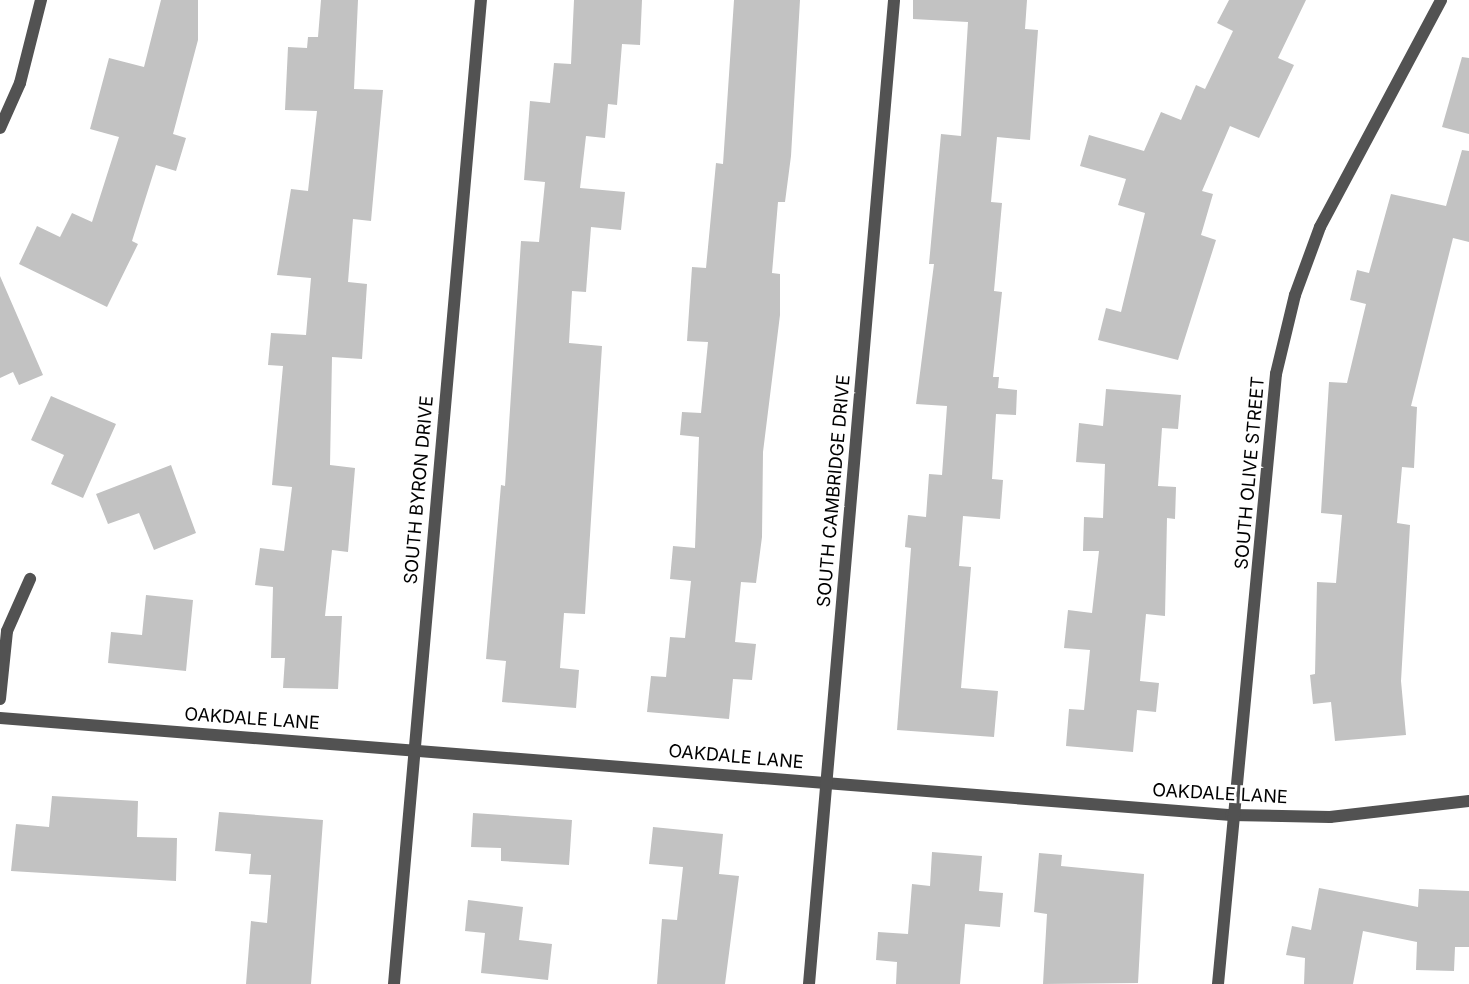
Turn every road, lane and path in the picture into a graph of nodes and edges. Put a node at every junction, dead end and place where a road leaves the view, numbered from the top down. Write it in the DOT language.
graph roads {
  1 [pos="41,0"];
  2 [pos="481,0"];
  3 [pos="894,0"];
  4 [pos="1441,0"];
  5 [pos="0,128"];
  6 [pos="30,579"];
  7 [pos="0,699"];
  8 [pos="0,718"];
  9 [pos="413,750"];
  10 [pos="828,783"];
  11 [pos="1469,801"];
  12 [pos="1231,815"];
  13 [pos="394,984"];
  14 [pos="810,984"];
  15 [pos="1218,984"];
  1 -- 5 [label="street"];
  2 -- 9 [label="street, SOUTH BYRON DRIVE"];
  3 -- 10 [label="street, SOUTH CAMBRIDGE DRIVE"];
  4 -- 12 [label="street, SOUTH OLIVE STREET"];
  6 -- 7 [label="street"];
  8 -- 9 [label="street, OAKDALE LANE"];
  9 -- 10 [label="street, OAKDALE LANE"];
  9 -- 13 [label="street, SOUTH BYRON DRIVE"];
  10 -- 12 [label="street, OAKDALE LANE"];
  10 -- 14 [label="street, SOUTH CAMBRIDGE DRIVE"];
  11 -- 12 [label="street, OAKDALE LANE"];
  12 -- 15 [label="street, SOUTH OLIVE STREET"];
}
